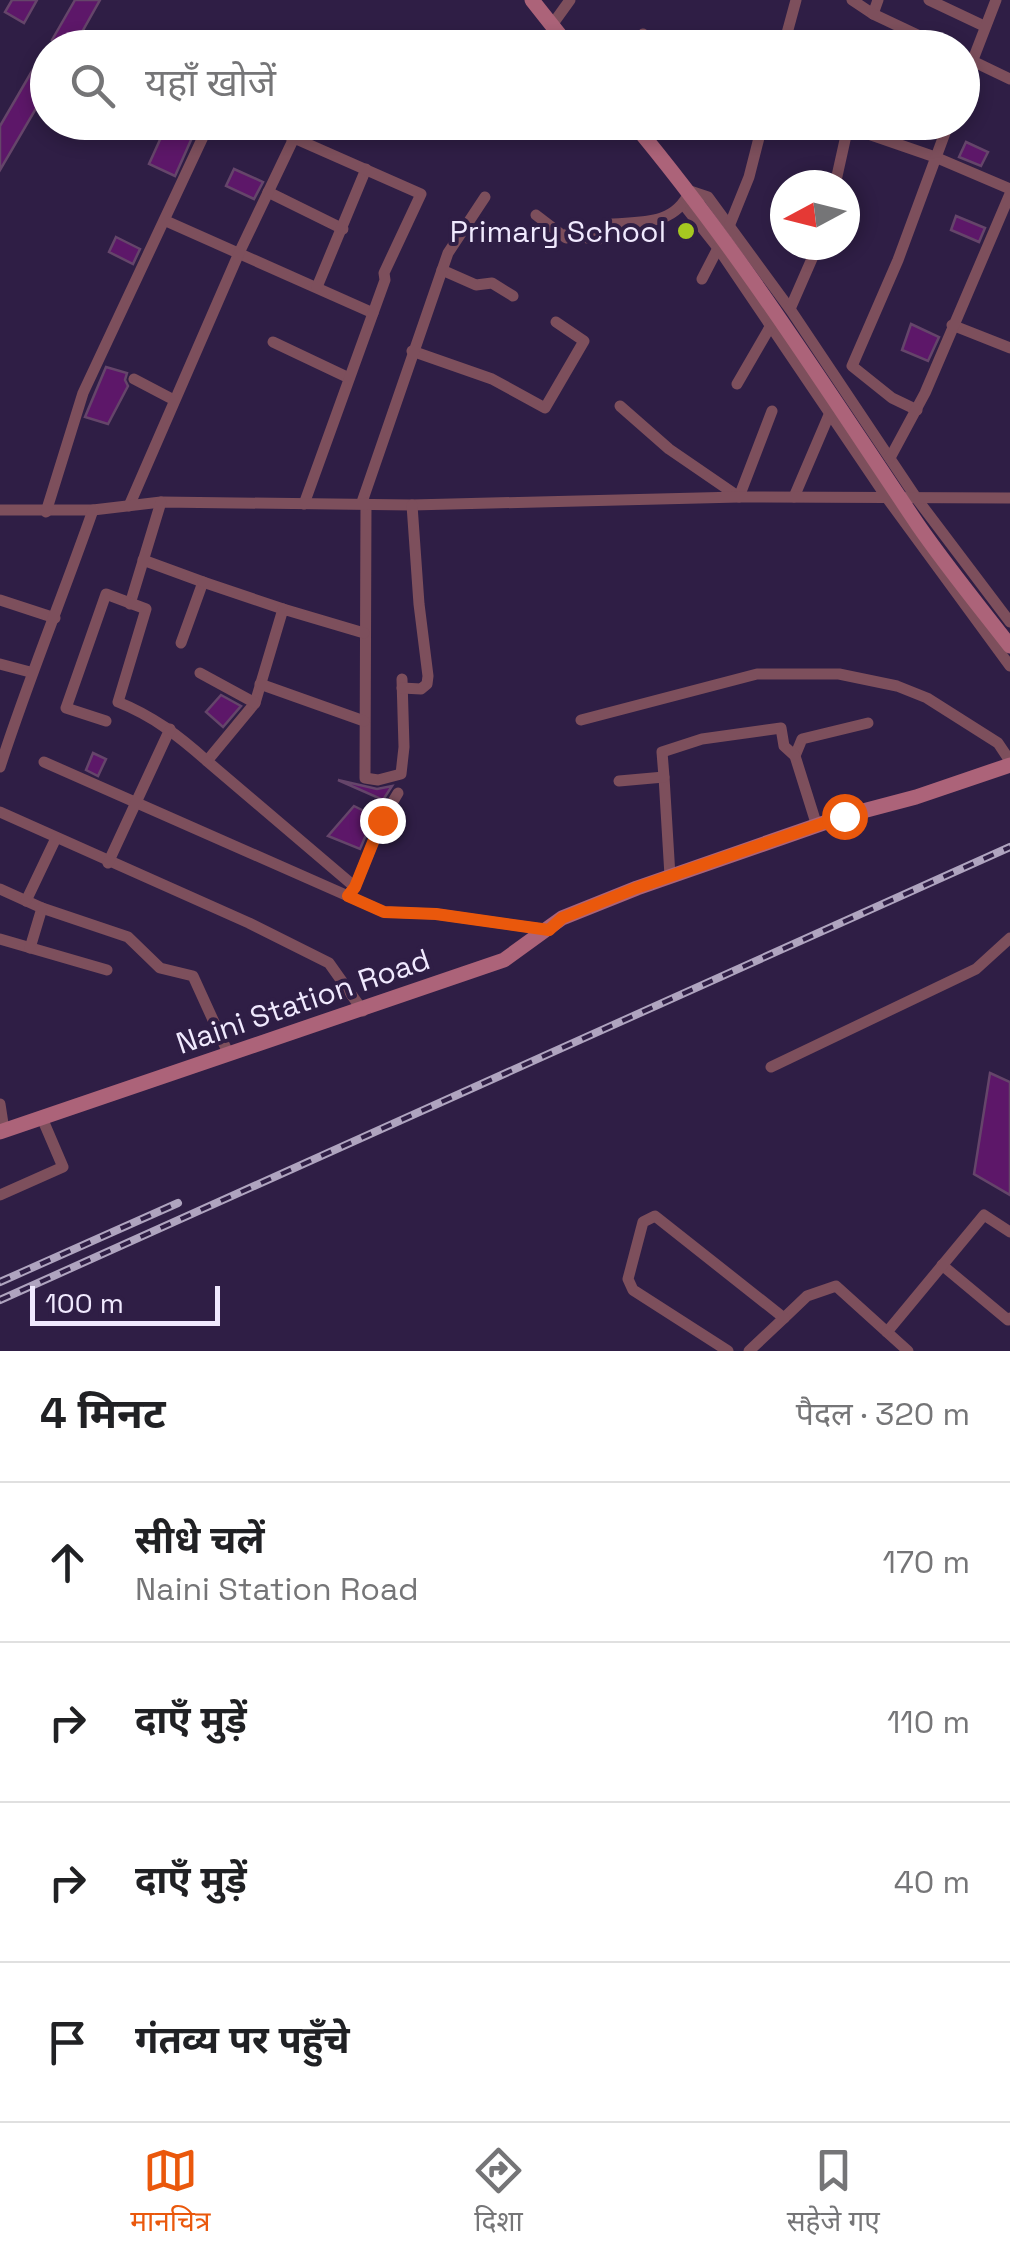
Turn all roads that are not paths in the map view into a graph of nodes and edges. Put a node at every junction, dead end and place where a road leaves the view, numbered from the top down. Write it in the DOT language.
graph roads {
  1 [pos="570,0"];
  2 [pos="796,0"];
  3 [pos="852,0"];
  4 [pos="878,0"];
  5 [pos="928,0"];
  6 [pos="996,0"];
  7 [pos="541,4"];
  8 [pos="873,14"];
  9 [pos="984,26"];
  10 [pos="554,30"];
  11 [pos="561,30"];
  12 [pos="788,30"];
  13 [pos="907,30"];
  14 [pos="980,34"];
  15 [pos="980,65"];
  16 [pos="1010,79"];
  17 [pos="202,140"];
  18 [pos="293,140"];
  19 [pos="299,140"];
  20 [pos="645,140"];
  21 [pos="758,140"];
  22 [pos="845,140"];
  23 [pos="889,140"];
  24 [pos="942,140"];
  25 [pos="935,157"];
  26 [pos="366,169"];
  27 [pos="838,170"];
  28 [pos="1010,191"];
  29 [pos="268,192"];
  30 [pos="485,197"];
  31 [pos="691,201"];
  32 [pos="536,215"];
  33 [pos="166,221"];
  34 [pos="730,224"];
  35 [pos="343,229"];
  36 [pos="718,248"];
  37 [pos="240,253"];
  38 [pos="811,260"];
  39 [pos="442,270"];
  40 [pos="702,279"];
  41 [pos="317,287"];
  42 [pos="513,296"];
  43 [pos="790,309"];
  44 [pos="373,312"];
  45 [pos="556,322"];
  46 [pos="952,326"];
  47 [pos="770,327"];
  48 [pos="272,342"];
  49 [pos="1010,348"];
  50 [pos="412,351"];
  51 [pos="350,378"];
  52 [pos="134,379"];
  53 [pos="737,384"];
  54 [pos="174,400"];
  55 [pos="620,406"];
  56 [pos="916,410"];
  57 [pos="772,411"];
  58 [pos="828,416"];
  59 [pos="890,458"];
  60 [pos="739,497"];
  61 [pos="794,498"];
  62 [pos="887,498"];
  63 [pos="1010,498"];
  64 [pos="917,499"];
  65 [pos="160,502"];
  66 [pos="364,502"];
  67 [pos="304,504"];
  68 [pos="412,504"];
  69 [pos="129,506"];
  70 [pos="0,510"];
  71 [pos="93,510"];
  72 [pos="46,512"];
  73 [pos="143,560"];
  74 [pos="203,582"];
  75 [pos="0,600"];
  76 [pos="130,604"];
  77 [pos="283,608"];
  78 [pos="55,618"];
  79 [pos="1010,622"];
  80 [pos="364,633"];
  81 [pos="182,643"];
  82 [pos="1010,646"];
  83 [pos="0,664"];
  84 [pos="1010,666"];
  85 [pos="30,672"];
  86 [pos="200,673"];
  87 [pos="260,684"];
  88 [pos="255,703"];
  89 [pos="581,720"];
  90 [pos="106,721"];
  91 [pos="364,721"];
  92 [pos="868,723"];
  93 [pos="170,729"];
  94 [pos="6,730"];
  95 [pos="795,756"];
  96 [pos="207,761"];
  97 [pos="44,762"];
  98 [pos="1010,763"];
  99 [pos="0,767"];
  100 [pos="664,777"];
  101 [pos="619,781"];
  102 [pos="398,793"];
  103 [pos="135,804"];
  104 [pos="0,812"];
  105 [pos="817,826"];
  106 [pos="56,838"];
  107 [pos="108,862"];
  108 [pos="670,876"];
  109 [pos="0,890"];
  110 [pos="351,892"];
  111 [pos="26,901"];
  112 [pos="42,908"];
  113 [pos="549,930"];
  114 [pos="1010,938"];
  115 [pos="0,939"];
  116 [pos="30,948"];
  117 [pos="107,970"];
  118 [pos="363,1011"];
  119 [pos="229,1056"];
  120 [pos="770,1067"];
  121 [pos="0,1104"];
  122 [pos="42,1118"];
  123 [pos="2,1131"];
  124 [pos="0,1195"];
  125 [pos="1010,1232"];
  126 [pos="942,1265"];
  127 [pos="784,1318"];
  128 [pos="1010,1318"];
  129 [pos="887,1332"];
  130 [pos="728,1351"];
  131 [pos="749,1351"];
  132 [pos="908,1351"];
  1 -- 11 [label="street"];
  2 -- 12 [label="street"];
  3 -- 8 [label="street"];
  4 -- 8 [label="street"];
  5 -- 9 [label="street"];
  6 -- 9 [label="street"];
  7 -- 10 [label="street"];
  8 -- 13 [label="street"];
  9 -- 14 [label="street"];
  15 -- 16 [label="street"];
  17 -- 33 [label="street"];
  18 -- 29 [label="street"];
  19 -- 26 [label="street"];
  20 -- 31 [label="street"];
  21 -- 34 [label="street"];
  22 -- 27 [label="street"];
  23 -- 25 [label="street"];
  24 -- 25 [label="street"];
  25 -- 28 [label="street"];
  25 -- 56 [label="street"];
  26 -- 35 [label="street"];
  26 -- 44 [label="street"];
  28 -- 46 [label="street"];
  29 -- 35 [label="street"];
  29 -- 37 [label="street"];
  30 -- 39 [label="street"];
  31 -- 32 [label="street"];
  31 -- 34 [label="street"];
  31 -- 36 [label="street"];
  31 -- 82 [label="street"];
  33 -- 37 [label="street"];
  33 -- 72 [label="street"];
  34 -- 43 [label="street"];
  35 -- 41 [label="street"];
  36 -- 40 [label="street"];
  36 -- 47 [label="street"];
  37 -- 41 [label="street"];
  37 -- 54 [label="street"];
  38 -- 43 [label="street"];
  39 -- 42 [label="street"];
  39 -- 50 [label="street"];
  41 -- 44 [label="street"];
  43 -- 59 [label="street"];
  44 -- 51 [label="street"];
  45 -- 50 [label="street"];
  46 -- 49 [label="street"];
  46 -- 56 [label="street"];
  47 -- 53 [label="street"];
  47 -- 58 [label="street"];
  48 -- 51 [label="street"];
  50 -- 66 [label="street"];
  51 -- 67 [label="street"];
  52 -- 54 [label="street"];
  54 -- 69 [label="street"];
  55 -- 60 [label="street"];
  56 -- 59 [label="street"];
  57 -- 60 [label="street"];
  58 -- 61 [label="street"];
  58 -- 62 [label="street"];
  59 -- 64 [label="street"];
  60 -- 61 [label="street"];
  60 -- 68 [label="street"];
  61 -- 62 [label="street"];
  62 -- 64 [label="street"];
  62 -- 84 [label="street"];
  63 -- 64 [label="street"];
  64 -- 79 [label="street"];
  65 -- 67 [label="street"];
  65 -- 69 [label="street"];
  65 -- 73 [label="street"];
  66 -- 67 [label="street"];
  66 -- 68 [label="street"];
  66 -- 80 [label="street"];
  68 -- 91 [label="street"];
  69 -- 71 [label="street"];
  70 -- 72 [label="street"];
  71 -- 72 [label="street"];
  71 -- 78 [label="street"];
  73 -- 74 [label="street"];
  73 -- 76 [label="street"];
  74 -- 77 [label="street"];
  74 -- 81 [label="street"];
  75 -- 78 [label="street"];
  76 -- 90 [label="street"];
  76 -- 93 [label="street"];
  77 -- 80 [label="street"];
  77 -- 87 [label="street"];
  78 -- 85 [label="street"];
  80 -- 91 [label="street"];
  83 -- 85 [label="street"];
  85 -- 94 [label="street"];
  86 -- 88 [label="street"];
  87 -- 88 [label="street"];
  87 -- 91 [label="street"];
  88 -- 96 [label="street"];
  89 -- 98 [label="street"];
  92 -- 95 [label="street"];
  93 -- 96 [label="street"];
  93 -- 103 [label="street"];
  94 -- 99 [label="street"];
  95 -- 100 [label="street"];
  95 -- 105 [label="street"];
  96 -- 110 [label="street"];
  97 -- 103 [label="street"];
  98 -- 105 [label="street, Naini Station Road"];
  100 -- 101 [label="street"];
  100 -- 108 [label="street"];
  102 -- 110 [label="street"];
  103 -- 107 [label="street"];
  103 -- 110 [label="street"];
  104 -- 106 [label="street"];
  105 -- 108 [label="street, Naini Station Road"];
  106 -- 107 [label="street"];
  106 -- 111 [label="street"];
  107 -- 118 [label="street"];
  108 -- 113 [label="street, Naini Station Road"];
  109 -- 111 [label="street"];
  110 -- 113 [label="street"];
  111 -- 112 [label="street"];
  112 -- 116 [label="street"];
  112 -- 119 [label="street"];
  113 -- 118 [label="street, Naini Station Road"];
  114 -- 120 [label="street"];
  115 -- 116 [label="street"];
  116 -- 117 [label="street"];
  118 -- 119 [label="street, Naini Station Road"];
  119 -- 122 [label="street, Naini Station Road"];
  121 -- 123 [label="street"];
  122 -- 123 [label="street, Naini Station Road"];
  122 -- 124 [label="street"];
  125 -- 126 [label="street"];
  126 -- 128 [label="street"];
  126 -- 129 [label="street"];
  127 -- 129 [label="street"];
  127 -- 130 [label="street"];
  127 -- 131 [label="street"];
  129 -- 132 [label="street"];
}
